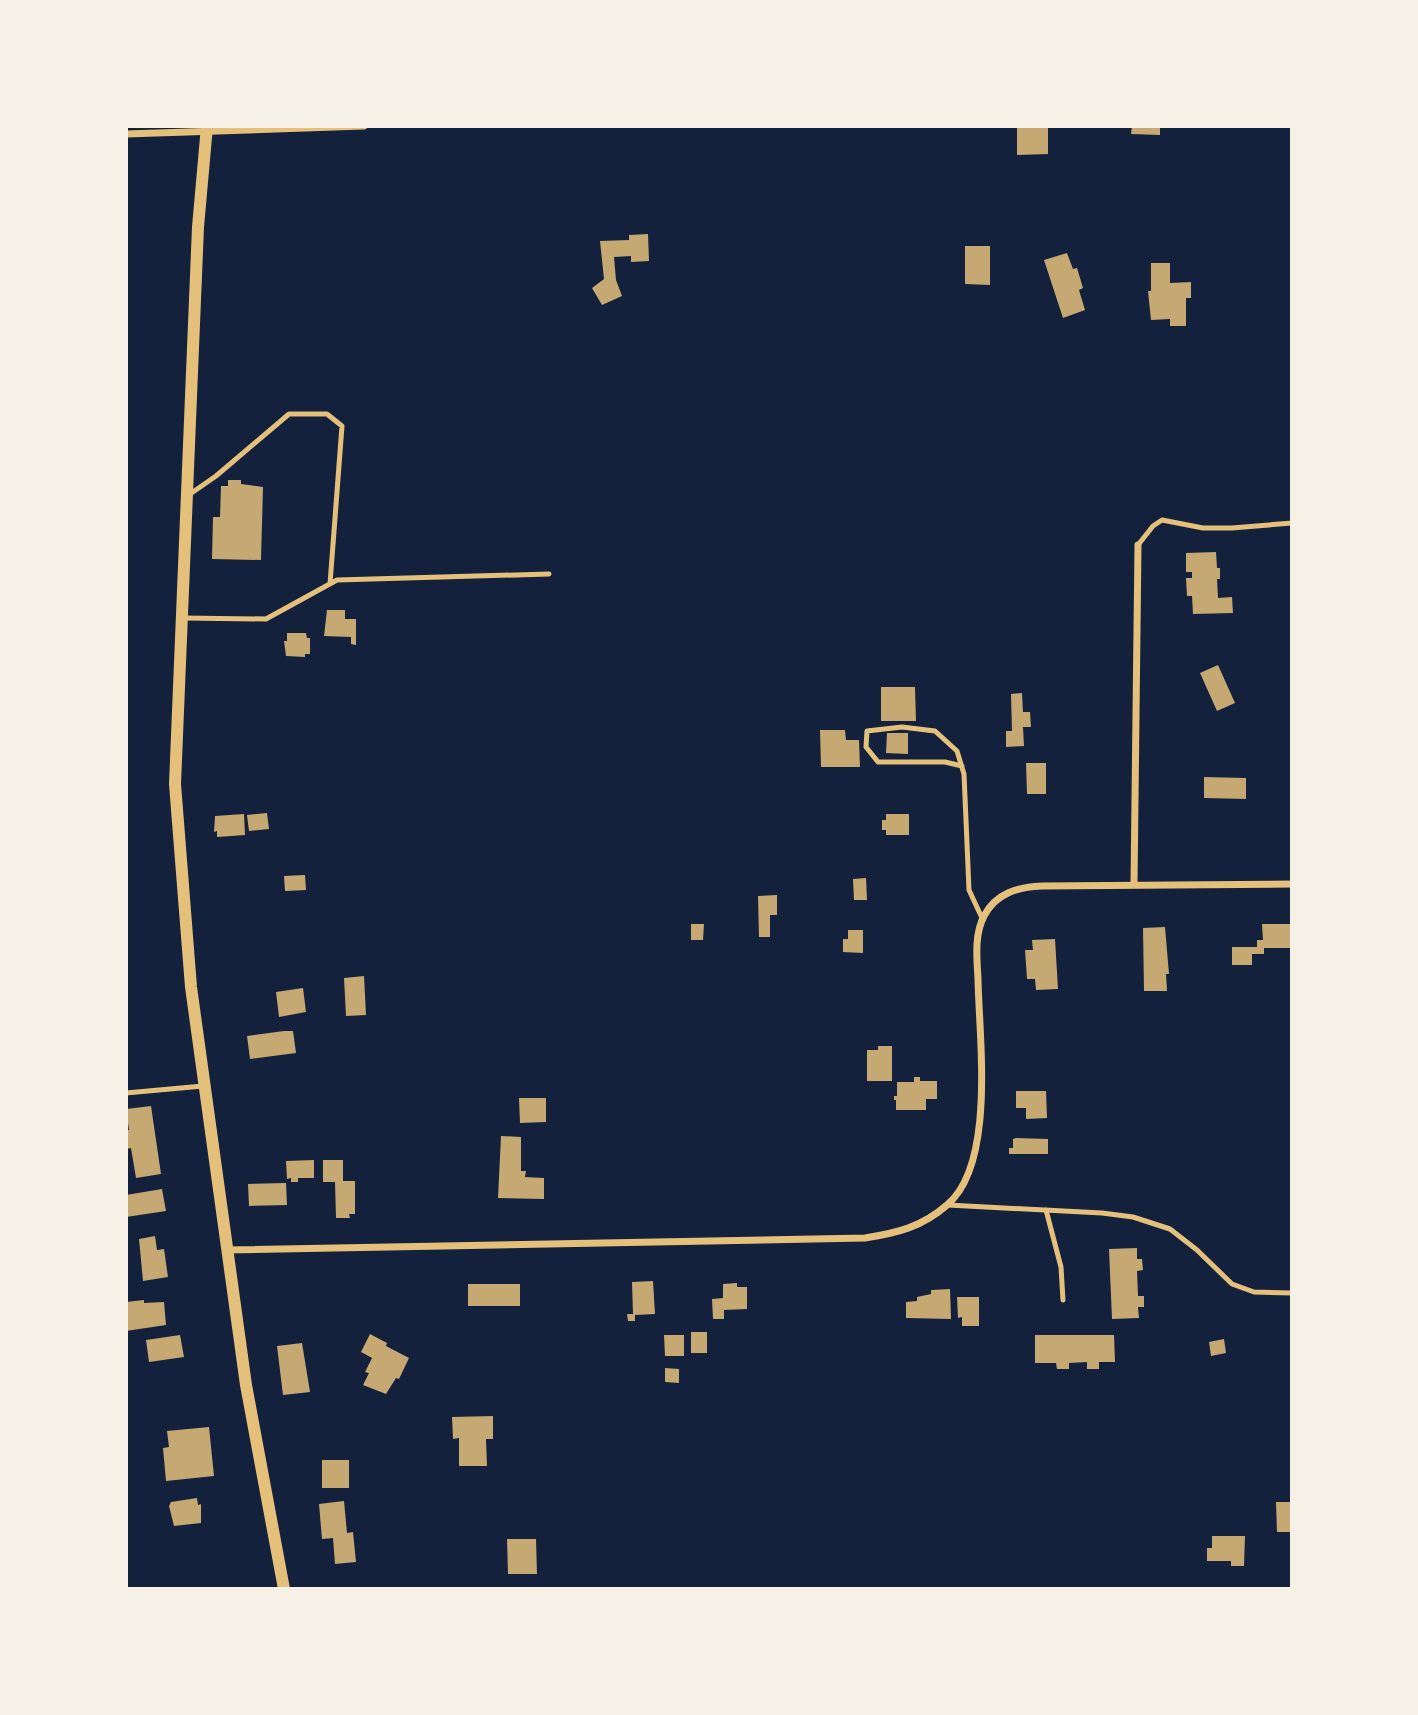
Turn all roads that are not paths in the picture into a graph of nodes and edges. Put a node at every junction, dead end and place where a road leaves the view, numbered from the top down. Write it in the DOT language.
graph roads {
  1 [pos="364,126"];
  2 [pos="207,129"];
  3 [pos="126,134"];
  4 [pos="187,496"];
  5 [pos="1292,523"];
  6 [pos="1138,545"];
  7 [pos="549,574"];
  8 [pos="330,584"];
  9 [pos="182,618"];
  10 [pos="962,766"];
  11 [pos="1292,884"];
  12 [pos="1134,885"];
  13 [pos="982,918"];
  14 [pos="204,1085"];
  15 [pos="126,1093"];
  16 [pos="948,1205"];
  17 [pos="1046,1210"];
  18 [pos="227,1250"];
  19 [pos="1292,1293"];
  20 [pos="1063,1300"];
  21 [pos="284,1589"];
  1 -- 2 [label="street"];
  2 -- 3 [label="street"];
  2 -- 4 [label="street"];
  4 -- 8 [label="lane"];
  4 -- 9 [label="street"];
  5 -- 6 [label="lane"];
  6 -- 12 [label="street"];
  7 -- 8 [label="lane"];
  8 -- 9 [label="lane"];
  9 -- 14 [label="street"];
  10 -- 10 [label="lane"];
  10 -- 13 [label="lane"];
  11 -- 12 [label="street"];
  12 -- 13 [label="street"];
  13 -- 16 [label="street"];
  14 -- 15 [label="lane"];
  14 -- 18 [label="street"];
  16 -- 17 [label="lane"];
  16 -- 18 [label="street"];
  17 -- 19 [label="lane"];
  17 -- 20 [label="lane"];
  18 -- 21 [label="street"];
}
